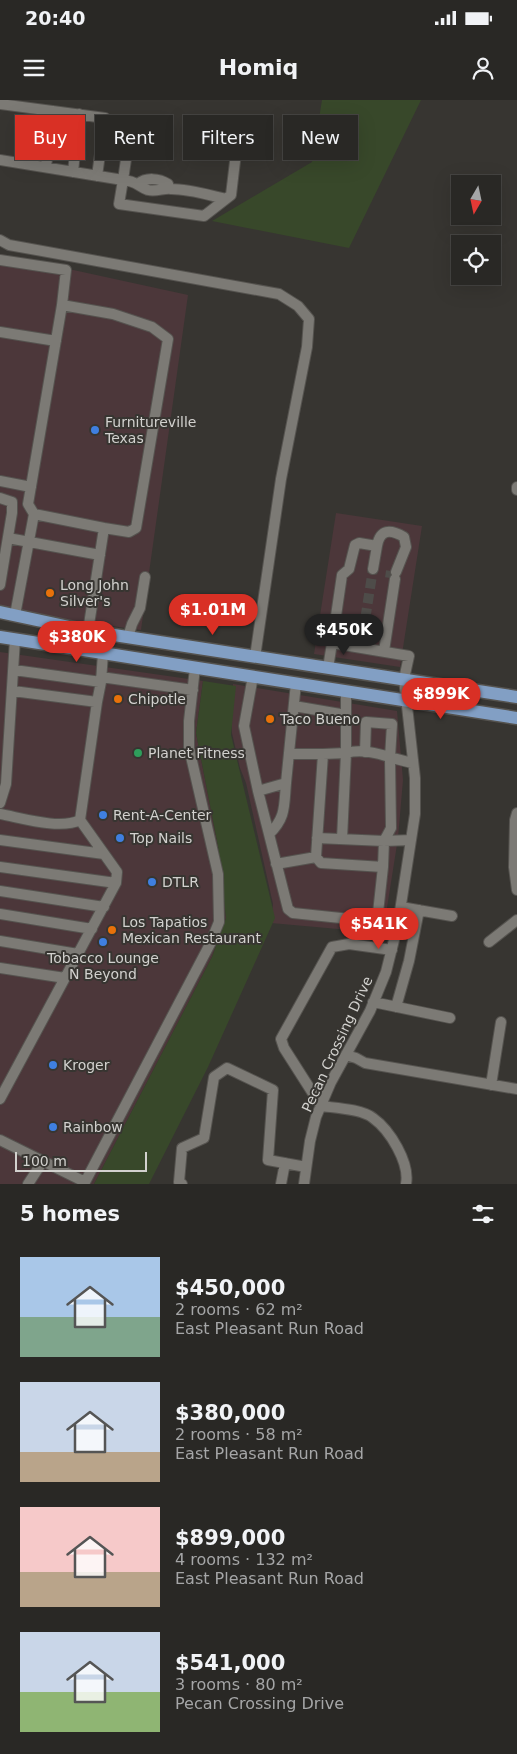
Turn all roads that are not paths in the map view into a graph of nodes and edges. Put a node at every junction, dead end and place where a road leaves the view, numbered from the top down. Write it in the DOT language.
graph roads {
  1 [pos="0,104"];
  2 [pos="53,111"];
  3 [pos="79,114"];
  4 [pos="0,160"];
  5 [pos="125,160"];
  6 [pos="235,160"];
  7 [pos="46,168"];
  8 [pos="73,172"];
  9 [pos="97,176"];
  10 [pos="122,180"];
  11 [pos="226,198"];
  12 [pos="0,240"];
  13 [pos="0,260"];
  14 [pos="62,305"];
  15 [pos="0,332"];
  16 [pos="56,341"];
  17 [pos="0,481"];
  18 [pos="31,487"];
  19 [pos="0,498"];
  20 [pos="34,514"];
  21 [pos="104,528"];
  22 [pos="8,538"];
  23 [pos="28,542"];
  24 [pos="377,546"];
  25 [pos="100,556"];
  26 [pos="373,569"];
  27 [pos="145,577"];
  28 [pos="0,585"];
  29 [pos="0,612"];
  30 [pos="15,615"];
  31 [pos="88,631"];
  32 [pos="363,632"];
  33 [pos="105,634"];
  34 [pos="0,637"];
  35 [pos="128,637"];
  36 [pos="15,639"];
  37 [pos="332,642"];
  38 [pos="361,647"];
  39 [pos="198,648"];
  40 [pos="384,651"];
  41 [pos="102,653"];
  42 [pos="255,657"];
  43 [pos="195,668"];
  44 [pos="328,668"];
  45 [pos="14,670"];
  46 [pos="253,676"];
  47 [pos="101,679"];
  48 [pos="404,679"];
  49 [pos="296,683"];
  50 [pos="193,690"];
  51 [pos="13,691"];
  52 [pos="346,691"];
  53 [pos="517,697"];
  54 [pos="405,700"];
  55 [pos="97,702"];
  56 [pos="294,706"];
  57 [pos="0,714"];
  58 [pos="346,715"];
  59 [pos="11,716"];
  60 [pos="517,718"];
  61 [pos="5,737"];
  62 [pos="365,752"];
  63 [pos="346,753"];
  64 [pos="289,754"];
  65 [pos="323,754"];
  66 [pos="390,758"];
  67 [pos="414,763"];
  68 [pos="286,783"];
  69 [pos="258,791"];
  70 [pos="0,803"];
  71 [pos="0,814"];
  72 [pos="516,818"];
  73 [pos="80,820"];
  74 [pos="269,834"];
  75 [pos="317,838"];
  76 [pos="342,839"];
  77 [pos="0,840"];
  78 [pos="411,840"];
  79 [pos="384,842"];
  80 [pos="104,854"];
  81 [pos="316,857"];
  82 [pos="276,864"];
  83 [pos="0,867"];
  84 [pos="383,867"];
  85 [pos="116,883"];
  86 [pos="0,890"];
  87 [pos="517,890"];
  88 [pos="104,906"];
  89 [pos="401,907"];
  90 [pos="420,910"];
  91 [pos="0,914"];
  92 [pos="452,916"];
  93 [pos="517,920"];
  94 [pos="377,922"];
  95 [pos="398,924"];
  96 [pos="92,929"];
  97 [pos="0,941"];
  98 [pos="490,942"];
  99 [pos="392,950"];
  100 [pos="78,954"];
  101 [pos="0,968"];
  102 [pos="65,978"];
  103 [pos="374,1002"];
  104 [pos="396,1007"];
  105 [pos="450,1018"];
  106 [pos="501,1022"];
  107 [pos="346,1055"];
  108 [pos="491,1085"];
  109 [pos="517,1089"];
  110 [pos="0,1099"];
  111 [pos="321,1106"];
  112 [pos="0,1140"];
  113 [pos="43,1161"];
  114 [pos="285,1163"];
  115 [pos="306,1167"];
  116 [pos="69,1174"];
  117 [pos="84,1183"];
  118 [pos="28,1184"];
  119 [pos="64,1184"];
  120 [pos="182,1184"];
  121 [pos="281,1184"];
  122 [pos="304,1184"];
  123 [pos="406,1184"];
  1 -- 2 [label="street"];
  2 -- 3 [label="street"];
  2 -- 7 [label="street"];
  3 -- 8 [label="street"];
  3 -- 9 [label="street"];
  4 -- 7 [label="street"];
  5 -- 10 [label="street"];
  6 -- 11 [label="street"];
  7 -- 8 [label="street"];
  8 -- 9 [label="street"];
  9 -- 10 [label="street"];
  10 -- 11 [label="street"];
  10 -- 11 [label="street"];
  12 -- 42 [label="street"];
  13 -- 14 [label="street"];
  14 -- 16 [label="street"];
  14 -- 21 [label="street"];
  15 -- 16 [label="street"];
  16 -- 18 [label="street"];
  17 -- 18 [label="street"];
  18 -- 20 [label="street"];
  19 -- 22 [label="street"];
  20 -- 21 [label="street"];
  20 -- 23 [label="street"];
  21 -- 25 [label="street"];
  22 -- 23 [label="street"];
  22 -- 28 [label="street"];
  23 -- 25 [label="street"];
  23 -- 30 [label="street"];
  24 -- 26 [label="street"];
  24 -- 37 [label="street"];
  24 -- 40 [label="street"];
  25 -- 31 [label="street"];
  27 -- 35 [label="street"];
  29 -- 30 [label="main road"];
  30 -- 31 [label="main road"];
  31 -- 33 [label="main road"];
  32 -- 38 [label="street"];
  33 -- 35 [label="main road"];
  33 -- 41 [label="main road"];
  34 -- 36 [label="main road"];
  35 -- 39 [label="main road"];
  36 -- 41 [label="main road"];
  36 -- 45 [label="street"];
  37 -- 38 [label="street"];
  37 -- 44 [label="street"];
  38 -- 40 [label="street"];
  39 -- 42 [label="main road"];
  39 -- 43 [label="main road"];
  40 -- 48 [label="street, Pecan Crossing Drive"];
  41 -- 43 [label="main road"];
  41 -- 47 [label="street"];
  42 -- 44 [label="main road"];
  42 -- 46 [label="main road"];
  43 -- 46 [label="main road"];
  43 -- 50 [label="street"];
  44 -- 48 [label="main road"];
  45 -- 47 [label="street"];
  45 -- 51 [label="street"];
  46 -- 49 [label="main road"];
  46 -- 69 [label="street"];
  47 -- 50 [label="street"];
  47 -- 55 [label="street"];
  48 -- 53 [label="main road"];
  48 -- 54 [label="street, Pecan Crossing Drive"];
  49 -- 52 [label="main road"];
  49 -- 56 [label="street"];
  50 -- 117 [label="street"];
  51 -- 55 [label="street"];
  51 -- 59 [label="street"];
  52 -- 54 [label="main road"];
  52 -- 58 [label="street"];
  54 -- 60 [label="main road"];
  54 -- 67 [label="street, Pecan Crossing Drive"];
  55 -- 73 [label="street"];
  56 -- 58 [label="street"];
  56 -- 64 [label="street"];
  57 -- 59 [label="street"];
  58 -- 63 [label="street"];
  59 -- 61 [label="street"];
  61 -- 70 [label="street"];
  62 -- 63 [label="street"];
  62 -- 66 [label="street"];
  62 -- 66 [label="street"];
  63 -- 65 [label="street"];
  63 -- 76 [label="street"];
  64 -- 65 [label="street"];
  64 -- 68 [label="street"];
  65 -- 75 [label="street"];
  66 -- 67 [label="street"];
  66 -- 79 [label="street"];
  67 -- 78 [label="street, Pecan Crossing Drive"];
  68 -- 69 [label="street"];
  68 -- 74 [label="street"];
  69 -- 74 [label="street"];
  71 -- 73 [label="street"];
  72 -- 87 [label="street"];
  73 -- 80 [label="street"];
  74 -- 82 [label="street"];
  75 -- 76 [label="street"];
  75 -- 81 [label="street"];
  76 -- 79 [label="street"];
  77 -- 80 [label="street"];
  78 -- 79 [label="street"];
  78 -- 89 [label="street, Pecan Crossing Drive"];
  79 -- 84 [label="street"];
  80 -- 85 [label="street"];
  81 -- 82 [label="street"];
  81 -- 84 [label="street"];
  82 -- 94 [label="street"];
  83 -- 85 [label="street"];
  84 -- 94 [label="street"];
  85 -- 88 [label="street"];
  86 -- 88 [label="street"];
  88 -- 96 [label="street"];
  89 -- 90 [label="street"];
  89 -- 95 [label="street, Pecan Crossing Drive"];
  90 -- 92 [label="street"];
  90 -- 104 [label="street"];
  91 -- 96 [label="street"];
  93 -- 98 [label="street"];
  94 -- 95 [label="street"];
  95 -- 99 [label="street, Pecan Crossing Drive"];
  96 -- 100 [label="street"];
  97 -- 100 [label="street"];
  99 -- 103 [label="street, Pecan Crossing Drive"];
  99 -- 111 [label="street"];
  100 -- 102 [label="street"];
  101 -- 102 [label="street"];
  102 -- 110 [label="street"];
  103 -- 104 [label="street"];
  103 -- 107 [label="street, Pecan Crossing Drive"];
  104 -- 105 [label="street"];
  106 -- 108 [label="street"];
  107 -- 108 [label="street"];
  107 -- 111 [label="street, Pecan Crossing Drive"];
  108 -- 109 [label="street"];
  111 -- 115 [label="street, Pecan Crossing Drive"];
  111 -- 123 [label="street"];
  112 -- 113 [label="street"];
  113 -- 116 [label="street"];
  113 -- 118 [label="street"];
  114 -- 115 [label="street"];
  114 -- 120 [label="street"];
  114 -- 121 [label="street"];
  115 -- 122 [label="street, Pecan Crossing Drive"];
  116 -- 117 [label="street"];
  116 -- 119 [label="street"];
}
